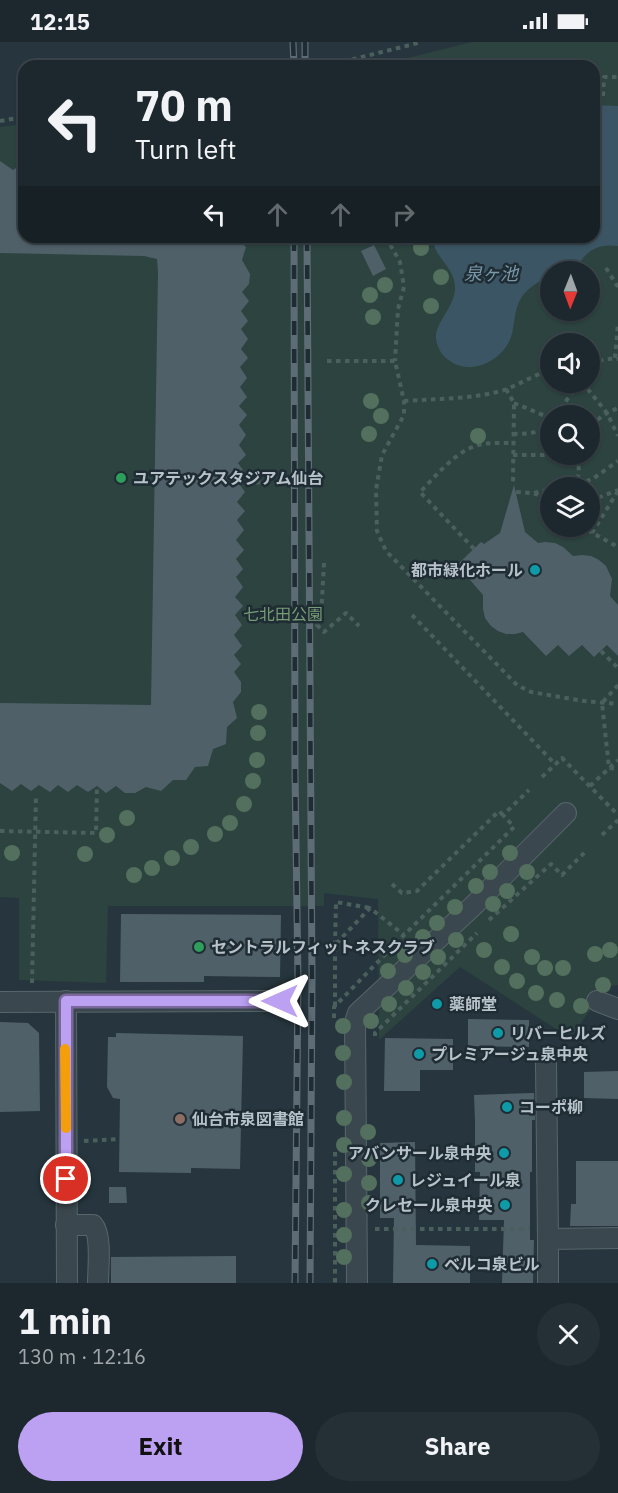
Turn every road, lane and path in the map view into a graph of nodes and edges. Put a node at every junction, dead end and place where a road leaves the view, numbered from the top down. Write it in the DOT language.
graph roads {
  1 [pos="422,42"];
  2 [pos="350,60"];
  3 [pos="618,77"];
  4 [pos="600,96"];
  5 [pos="18,118"];
  6 [pos="0,121"];
  7 [pos="389,243"];
  8 [pos="606,268"];
  9 [pos="618,287"];
  10 [pos="618,323"];
  11 [pos="616,358"];
  12 [pos="600,360"];
  13 [pos="327,361"];
  14 [pos="395,361"];
  15 [pos="540,373"];
  16 [pos="506,389"];
  17 [pos="573,393"];
  18 [pos="591,393"];
  19 [pos="404,401"];
  20 [pos="514,404"];
  21 [pos="563,405"];
  22 [pos="618,408"];
  23 [pos="607,412"];
  24 [pos="540,415"];
  25 [pos="600,417"];
  26 [pos="540,430"];
  27 [pos="513,434"];
  28 [pos="618,436"];
  29 [pos="513,443"];
  30 [pos="513,455"];
  31 [pos="540,455"];
  32 [pos="618,461"];
  33 [pos="595,477"];
  34 [pos="238,482"];
  35 [pos="279,483"];
  36 [pos="513,484"];
  37 [pos="618,490"];
  38 [pos="516,492"];
  39 [pos="540,492"];
  40 [pos="534,493"];
  41 [pos="540,495"];
  42 [pos="600,497"];
  43 [pos="600,520"];
  44 [pos="600,537"];
  45 [pos="617,544"];
  46 [pos="474,549"];
  47 [pos="324,563"];
  48 [pos="412,615"];
  49 [pos="359,626"];
  50 [pos="601,651"];
  51 [pos="618,668"];
  52 [pos="618,685"];
  53 [pos="602,702"];
  54 [pos="618,704"];
  55 [pos="618,760"];
  56 [pos="555,764"];
  57 [pos="609,768"];
  58 [pos="618,769"];
  59 [pos="542,777"];
  60 [pos="97,786"];
  61 [pos="590,786"];
  62 [pos="529,790"];
  63 [pos="36,794"];
  64 [pos="566,813"];
  65 [pos="503,815"];
  66 [pos="618,815"];
  67 [pos="618,820"];
  68 [pos="0,831"];
  69 [pos="35,832"];
  70 [pos="602,835"];
  71 [pos="587,850"];
  72 [pos="392,884"];
  73 [pos="370,908"];
  74 [pos="489,920"];
  75 [pos="477,933"];
  76 [pos="404,935"];
  77 [pos="335,945"];
  78 [pos="32,984"];
  79 [pos="66,1001"];
  80 [pos="280,1001"];
  81 [pos="597,1001"];
  82 [pos="0,1002"];
  83 [pos="334,1007"];
  84 [pos="618,1009"];
  85 [pos="334,1018"];
  86 [pos="375,1045"];
  87 [pos="546,1064"];
  88 [pos="119,1139"];
  89 [pos="83,1141"];
  90 [pos="334,1145"];
  91 [pos="66,1225"];
  92 [pos="548,1234"];
  93 [pos="618,1238"];
  94 [pos="374,1240"];
  95 [pos="67,1283"];
  96 [pos="98,1283"];
  97 [pos="335,1283"];
  98 [pos="357,1283"];
  99 [pos="548,1283"];
  1 -- 2 [label="path"];
  3 -- 4 [label="path"];
  5 -- 6 [label="path"];
  7 -- 14 [label="path"];
  8 -- 9 [label="path"];
  10 -- 11 [label="path"];
  11 -- 12 [label="path"];
  13 -- 14 [label="path"];
  14 -- 19 [label="path"];
  15 -- 16 [label="path"];
  16 -- 19 [label="path"];
  16 -- 20 [label="path"];
  17 -- 21 [label="path"];
  18 -- 23 [label="path"];
  19 -- 53 [label="path"];
  20 -- 24 [label="path"];
  20 -- 27 [label="path"];
  22 -- 23 [label="path"];
  23 -- 25 [label="path"];
  23 -- 28 [label="path"];
  26 -- 27 [label="path"];
  27 -- 29 [label="path"];
  29 -- 30 [label="path"];
  29 -- 46 [label="path"];
  30 -- 31 [label="path"];
  30 -- 36 [label="path"];
  32 -- 33 [label="path"];
  34 -- 35 [label="path"];
  37 -- 42 [label="path"];
  37 -- 43 [label="path"];
  38 -- 40 [label="path"];
  39 -- 40 [label="path"];
  40 -- 41 [label="path"];
  44 -- 45 [label="path"];
  47 -- 49 [label="path"];
  48 -- 56 [label="path"];
  50 -- 51 [label="path"];
  52 -- 53 [label="path"];
  53 -- 54 [label="path"];
  53 -- 57 [label="path"];
  55 -- 57 [label="path"];
  56 -- 59 [label="path"];
  56 -- 61 [label="path"];
  57 -- 58 [label="path"];
  57 -- 61 [label="path"];
  60 -- 69 [label="path"];
  61 -- 66 [label="path"];
  62 -- 65 [label="path"];
  63 -- 69 [label="path"];
  64 -- 98 [label="street"];
  65 -- 72 [label="path"];
  65 -- 76 [label="path"];
  67 -- 70 [label="path"];
  68 -- 69 [label="path"];
  69 -- 78 [label="path"];
  71 -- 74 [label="path"];
  73 -- 76 [label="path"];
  73 -- 77 [label="path"];
  73 -- 77 [label="path"];
  75 -- 86 [label="path"];
  76 -- 83 [label="path"];
  77 -- 83 [label="path"];
  79 -- 80 [label="street"];
  79 -- 82 [label="street"];
  79 -- 91 [label="street"];
  81 -- 84 [label="street"];
  83 -- 85 [label="path"];
  87 -- 92 [label="street"];
  88 -- 89 [label="path"];
  90 -- 97 [label="path"];
  91 -- 95 [label="street"];
  91 -- 96 [label="street"];
  92 -- 93 [label="street"];
  92 -- 94 [label="path"];
  92 -- 99 [label="street"];
}
